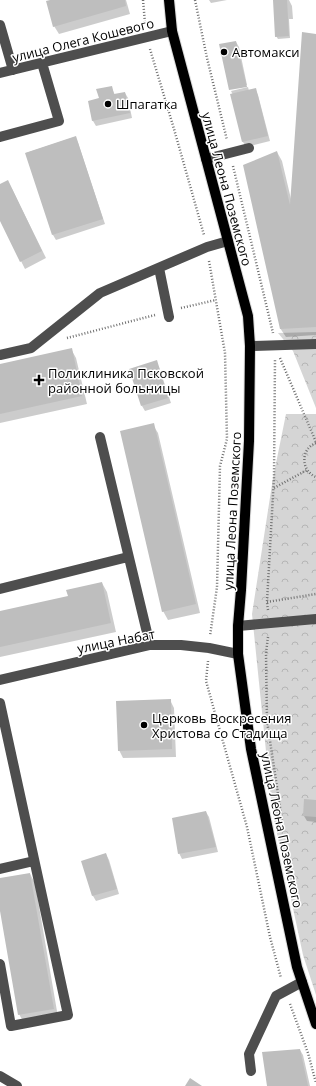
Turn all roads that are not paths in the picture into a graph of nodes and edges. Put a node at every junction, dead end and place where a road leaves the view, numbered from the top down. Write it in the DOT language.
graph roads {
  1 [pos="169,0"];
  2 [pos="0,25"];
  3 [pos="172,31"];
  4 [pos="42,63"];
  5 [pos="12,70"];
  6 [pos="0,73"];
  7 [pos="0,137"];
  8 [pos="249,148"];
  9 [pos="206,159"];
  10 [pos="228,241"];
  11 [pos="158,268"];
  12 [pos="169,314"];
  13 [pos="316,344"];
  14 [pos="250,346"];
  15 [pos="0,354"];
  16 [pos="100,437"];
  17 [pos="128,557"];
  18 [pos="0,589"];
  19 [pos="316,618"];
  20 [pos="238,626"];
  21 [pos="150,645"];
  22 [pos="238,654"];
  23 [pos="0,680"];
  24 [pos="0,703"];
  25 [pos="34,861"];
  26 [pos="0,869"];
  27 [pos="0,964"];
  28 [pos="302,982"];
  29 [pos="316,1024"];
  30 [pos="251,1071"];
  31 [pos="0,1076"];
  32 [pos="17,1086"];
  1 -- 3 [label="main road, улица Леона Поземского"];
  2 -- 5 [label="street"];
  3 -- 4 [label="street, улица Олега Кошевого"];
  3 -- 9 [label="main road, улица Леона Поземского"];
  4 -- 5 [label="street, улица Олега Кошевого"];
  4 -- 7 [label="street"];
  5 -- 6 [label="street, улица Олега Кошевого"];
  8 -- 9 [label="street"];
  9 -- 10 [label="main road, улица Леона Поземского"];
  10 -- 11 [label="street"];
  10 -- 14 [label="main road, улица Леона Поземского"];
  11 -- 12 [label="street"];
  11 -- 15 [label="street"];
  13 -- 14 [label="street"];
  14 -- 20 [label="main road, улица Леона Поземского"];
  16 -- 17 [label="street"];
  17 -- 18 [label="street"];
  17 -- 21 [label="street"];
  19 -- 20 [label="street"];
  20 -- 22 [label="main road, улица Леона Поземского"];
  21 -- 22 [label="street, улица Набат"];
  21 -- 23 [label="street, улица Набат"];
  22 -- 28 [label="main road, улица Леона Поземского"];
  24 -- 25 [label="street"];
  25 -- 26 [label="street"];
  25 -- 27 [label="street"];
  28 -- 29 [label="main road, улица Леона Поземского"];
  28 -- 30 [label="street"];
  31 -- 32 [label="street"];
}
